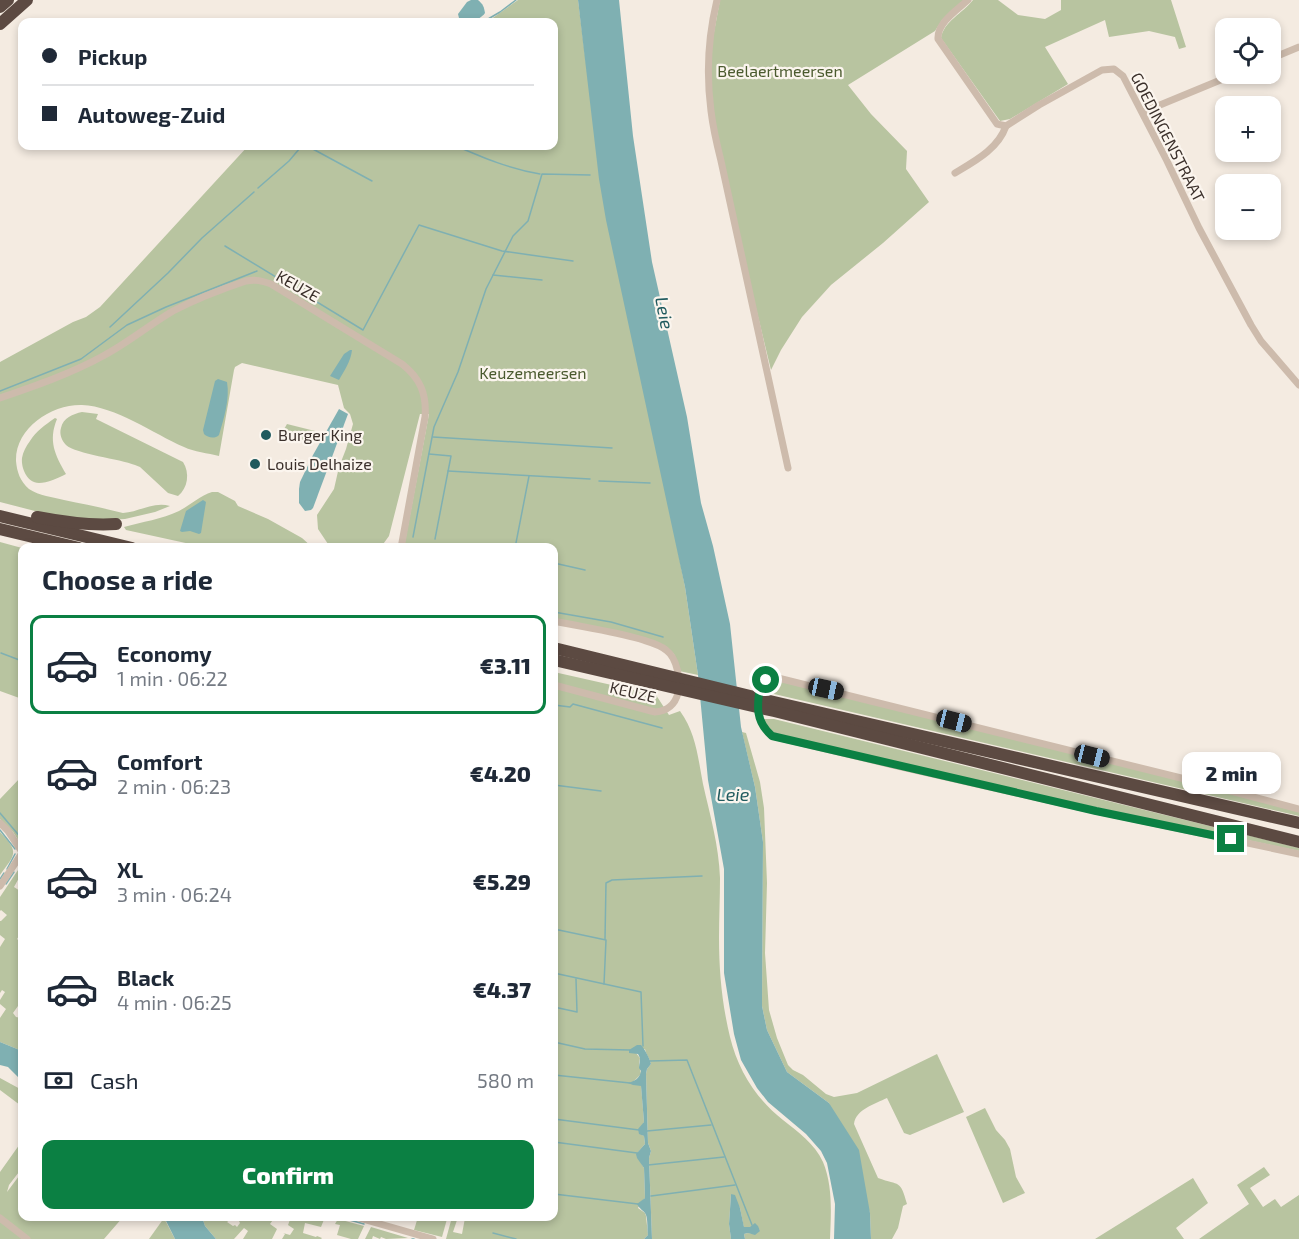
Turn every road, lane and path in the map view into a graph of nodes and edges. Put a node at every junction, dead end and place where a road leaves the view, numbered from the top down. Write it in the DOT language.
graph roads {
  1 [pos="8,0"];
  2 [pos="27,0"];
  3 [pos="717,0"];
  4 [pos="968,0"];
  5 [pos="0,7"];
  6 [pos="0,24"];
  7 [pos="1299,47"];
  8 [pos="1281,54"];
  9 [pos="1215,82"];
  10 [pos="1143,112"];
  11 [pos="1006,126"];
  12 [pos="955,174"];
  13 [pos="1299,385"];
  14 [pos="0,398"];
  15 [pos="788,468"];
  16 [pos="0,508"];
  17 [pos="0,516"];
  18 [pos="116,524"];
  19 [pos="0,529"];
  20 [pos="50,541"];
  21 [pos="54,543"];
  22 [pos="58,543"];
  23 [pos="111,543"];
  24 [pos="402,543"];
  25 [pos="558,622"];
  26 [pos="558,649"];
  27 [pos="558,661"];
  28 [pos="664,680"];
  29 [pos="558,686"];
  30 [pos="774,706"];
  31 [pos="1299,809"];
  32 [pos="0,823"];
  33 [pos="1299,823"];
  34 [pos="1299,842"];
  35 [pos="18,847"];
  36 [pos="1299,854"];
  37 [pos="18,859"];
  38 [pos="0,886"];
  39 [pos="0,1218"];
  40 [pos="370,1221"];
  41 [pos="27,1239"];
  42 [pos="433,1239"];
  1 -- 5 [label="highway"];
  2 -- 6 [label="highway"];
  3 -- 15 [label="street"];
  4 -- 11 [label="street"];
  7 -- 8 [label="street"];
  9 -- 10 [label="street"];
  10 -- 11 [label="street, GOEDINGENSTRAAT"];
  10 -- 13 [label="street, GOEDINGENSTRAAT"];
  11 -- 12 [label="street, GOEDINGENSTRAAT"];
  14 -- 24 [label="street, KEUZE"];
  16 -- 18 [label="highway"];
  17 -- 23 [label="highway"];
  19 -- 20 [label="highway"];
  20 -- 21 [label="highway"];
  20 -- 22 [label="highway"];
  25 -- 29 [label="street, KEUZE"];
  26 -- 28 [label="highway"];
  27 -- 28 [label="highway"];
  28 -- 30 [label="highway"];
  30 -- 33 [label="highway"];
  30 -- 34 [label="highway"];
  31 -- 36 [label="street"];
  32 -- 35 [label="street"];
  37 -- 38 [label="street"];
  39 -- 41 [label="street"];
  40 -- 42 [label="street"];
}
